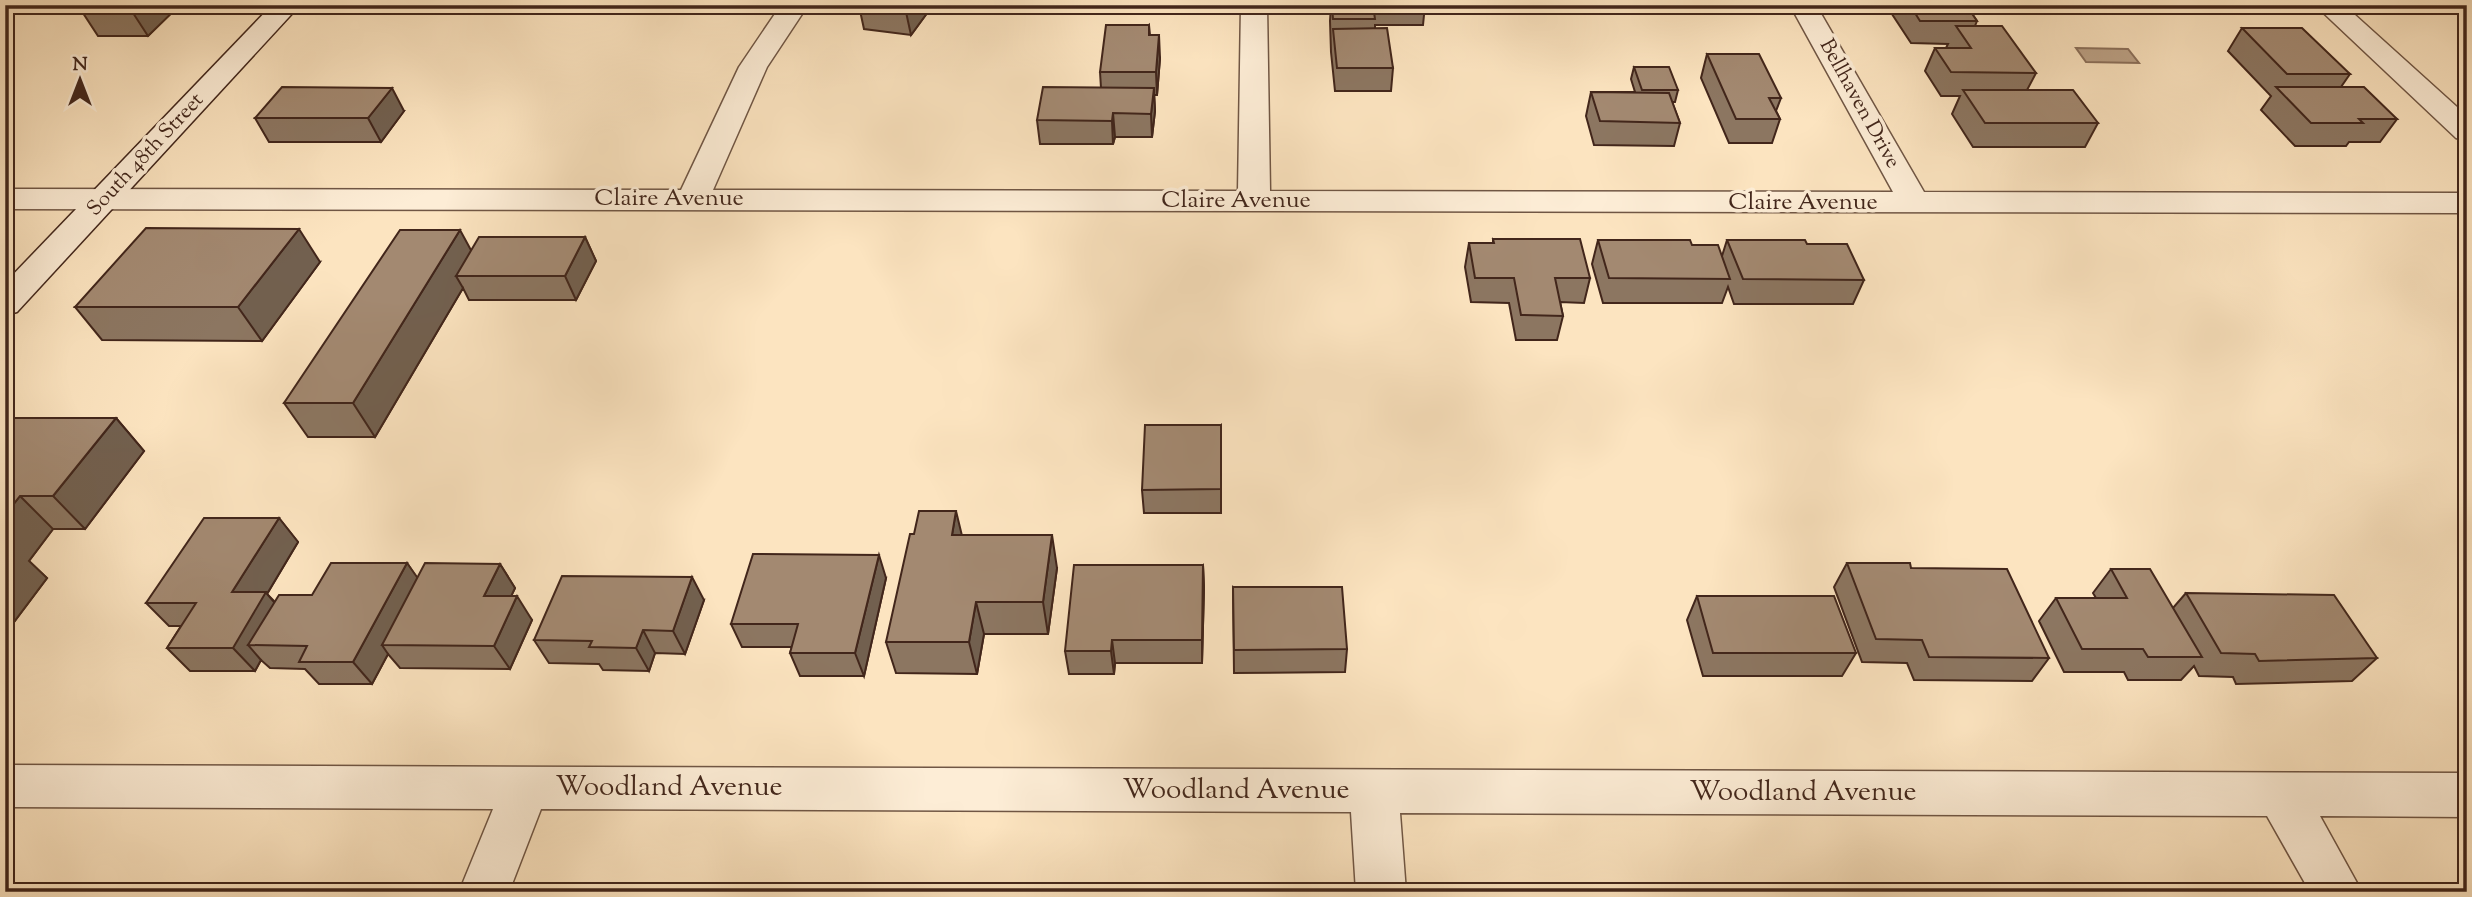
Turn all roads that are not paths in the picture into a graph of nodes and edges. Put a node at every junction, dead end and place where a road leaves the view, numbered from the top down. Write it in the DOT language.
graph roads {
  1 [pos="287,5"];
  2 [pos="795,5"];
  3 [pos="1254,5"];
  4 [pos="1803,5"];
  5 [pos="2328,5"];
  6 [pos="2467,132"];
  7 [pos="5,199"];
  8 [pos="104,199"];
  9 [pos="693,199"];
  10 [pos="1254,201"];
  11 [pos="2467,203"];
  12 [pos="1915,204"];
  13 [pos="5,304"];
  14 [pos="5,786"];
  15 [pos="526,788"];
  16 [pos="1374,791"];
  17 [pos="2281,795"];
  18 [pos="2467,795"];
  19 [pos="484,892"];
  20 [pos="1381,892"];
  21 [pos="2337,892"];
  1 -- 8 [label="street, South 48th Street"];
  2 -- 9 [label="street"];
  3 -- 10 [label="street"];
  4 -- 12 [label="street, Bellhaven Drive"];
  5 -- 6 [label="street"];
  7 -- 8 [label="street, Claire Avenue"];
  8 -- 9 [label="street, Claire Avenue"];
  8 -- 13 [label="street, South 48th Street"];
  9 -- 10 [label="street, Claire Avenue"];
  10 -- 12 [label="street, Claire Avenue"];
  11 -- 12 [label="street, Claire Avenue"];
  14 -- 15 [label="street, Woodland Avenue"];
  15 -- 16 [label="street, Woodland Avenue"];
  15 -- 19 [label="street"];
  16 -- 17 [label="street, Woodland Avenue"];
  16 -- 20 [label="street"];
  17 -- 18 [label="street, Woodland Avenue"];
  17 -- 21 [label="street"];
}
